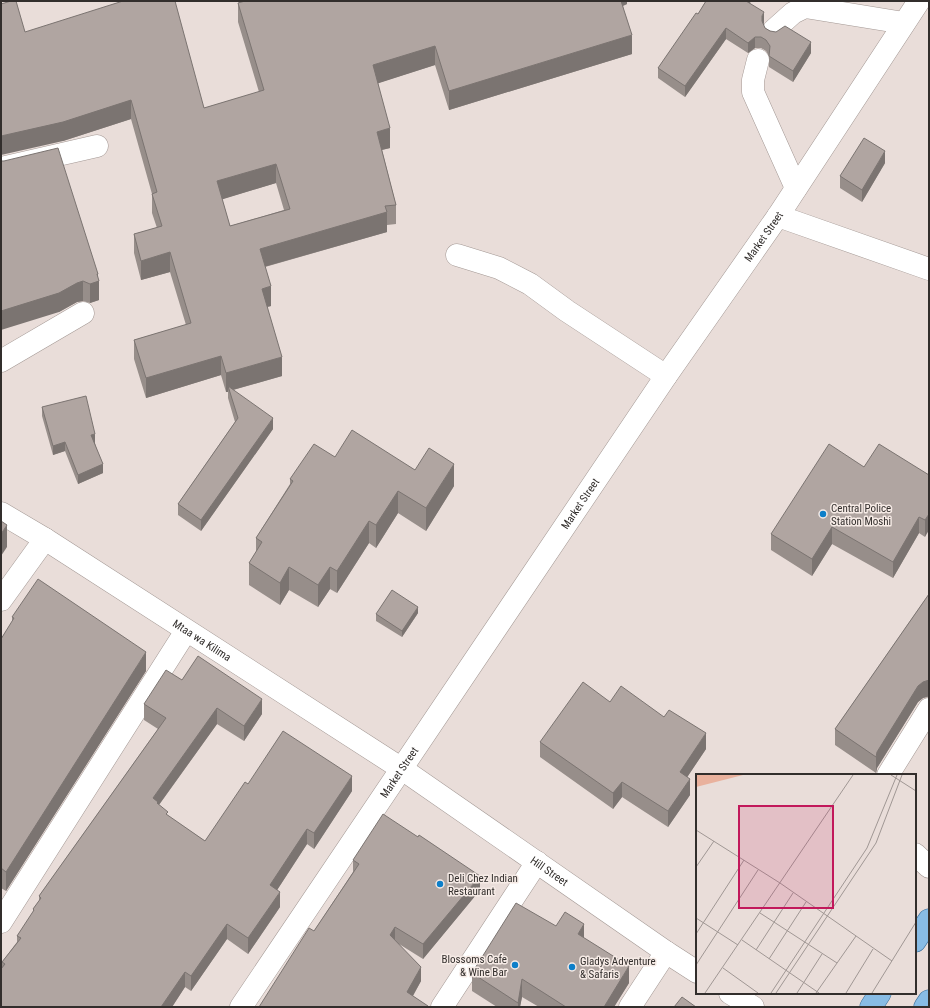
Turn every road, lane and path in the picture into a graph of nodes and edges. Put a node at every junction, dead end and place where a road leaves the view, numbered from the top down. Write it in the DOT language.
graph roads {
  1 [pos="919,1"];
  2 [pos="904,23"];
  3 [pos="774,30"];
  4 [pos="758,60"];
  5 [pos="98,146"];
  6 [pos="1,168"];
  7 [pos="796,188"];
  8 [pos="778,216"];
  9 [pos="457,255"];
  10 [pos="929,270"];
  11 [pos="83,313"];
  12 [pos="1,361"];
  13 [pos="666,376"];
  14 [pos="1,513"];
  15 [pos="45,539"];
  16 [pos="1,600"];
  17 [pos="186,631"];
  18 [pos="929,709"];
  19 [pos="402,768"];
  20 [pos="889,774"];
  21 [pos="916,855"];
  22 [pos="537,862"];
  23 [pos="929,867"];
  24 [pos="929,920"];
  25 [pos="1,922"];
  26 [pos="916,940"];
  27 [pos="666,952"];
  28 [pos="696,971"];
  29 [pos="732,994"];
  30 [pos="879,994"];
  31 [pos="929,1001"];
  32 [pos="241,1007"];
  33 [pos="442,1007"];
  34 [pos="630,1007"];
  35 [pos="753,1007"];
  36 [pos="871,1007"];
  37 [pos="925,1007"];
  1 -- 2 [label="street, Market Street"];
  2 -- 3 [label="street"];
  2 -- 7 [label="street, Market Street"];
  4 -- 7 [label="street"];
  5 -- 6 [label="street"];
  7 -- 8 [label="street, Market Street"];
  8 -- 10 [label="street"];
  8 -- 13 [label="street, Market Street"];
  9 -- 13 [label="street"];
  11 -- 12 [label="street"];
  13 -- 19 [label="street, Market Street"];
  14 -- 15 [label="street, Mtaa wa Kilima"];
  15 -- 16 [label="street"];
  15 -- 17 [label="street, Mtaa wa Kilima"];
  17 -- 19 [label="street, Mtaa wa Kilima"];
  17 -- 25 [label="street"];
  18 -- 20 [label="street"];
  19 -- 22 [label="street, Hill Street"];
  19 -- 32 [label="street, Market Street"];
  21 -- 23 [label="street"];
  22 -- 27 [label="street, Hill Street"];
  22 -- 33 [label="street"];
  24 -- 26 [label="main road"];
  27 -- 28 [label="street, Hill Street"];
  27 -- 34 [label="street"];
  29 -- 35 [label="street"];
  30 -- 36 [label="main road"];
  31 -- 37 [label="main road"];
}
